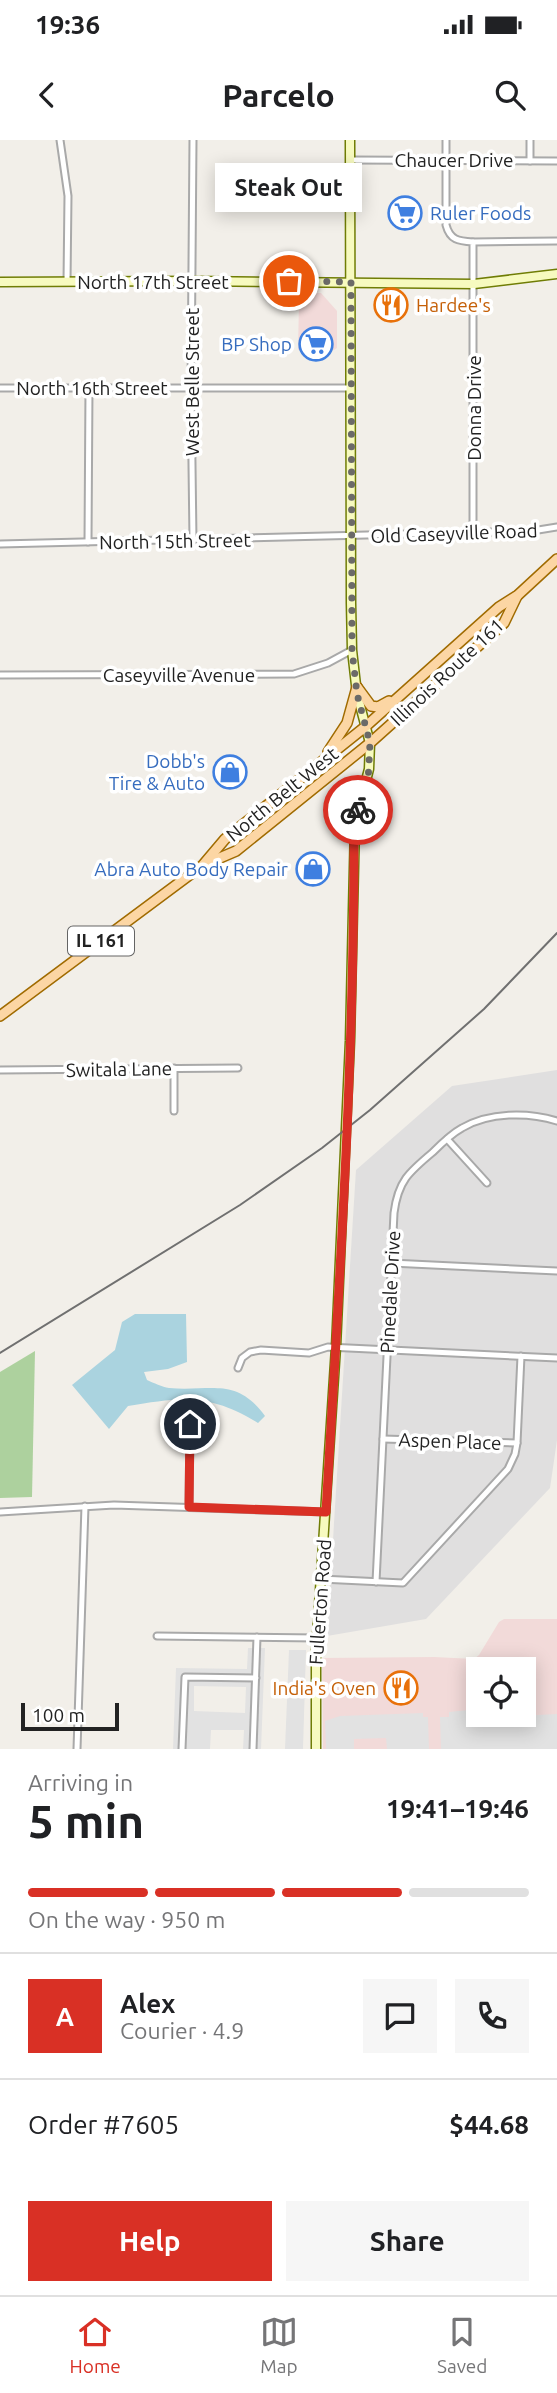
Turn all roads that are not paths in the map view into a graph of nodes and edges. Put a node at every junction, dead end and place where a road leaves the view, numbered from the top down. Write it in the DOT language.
graph roads {
  1 [pos="60,140"];
  2 [pos="193,140"];
  3 [pos="350,140"];
  4 [pos="446,140"];
  5 [pos="530,140"];
  6 [pos="350,160"];
  7 [pos="446,160"];
  8 [pos="530,160"];
  9 [pos="557,160"];
  10 [pos="557,241"];
  11 [pos="473,242"];
  12 [pos="557,274"];
  13 [pos="193,281"];
  14 [pos="0,282"];
  15 [pos="67,282"];
  16 [pos="351,282"];
  17 [pos="474,284"];
  18 [pos="0,388"];
  19 [pos="89,388"];
  20 [pos="191,388"];
  21 [pos="351,388"];
  22 [pos="557,527"];
  23 [pos="474,533"];
  24 [pos="351,537"];
  25 [pos="194,540"];
  26 [pos="88,542"];
  27 [pos="0,544"];
  28 [pos="557,559"];
  29 [pos="518,595"];
  30 [pos="352,650"];
  31 [pos="0,675"];
  32 [pos="356,687"];
  33 [pos="403,694"];
  34 [pos="365,727"];
  35 [pos="370,743"];
  36 [pos="321,762"];
  37 [pos="203,865"];
  38 [pos="0,1016"];
  39 [pos="174,1068"];
  40 [pos="239,1068"];
  41 [pos="0,1070"];
  42 [pos="174,1111"];
  43 [pos="557,1121"];
  44 [pos="447,1139"];
  45 [pos="486,1184"];
  46 [pos="391,1264"];
  47 [pos="557,1271"];
  48 [pos="336,1347"];
  49 [pos="387,1350"];
  50 [pos="521,1356"];
  51 [pos="557,1358"];
  52 [pos="238,1368"];
  53 [pos="190,1424"];
  54 [pos="383,1439"];
  55 [pos="517,1443"];
  56 [pos="85,1506"];
  57 [pos="189,1507"];
  58 [pos="0,1512"];
  59 [pos="326,1512"];
  60 [pos="321,1579"];
  61 [pos="376,1582"];
  62 [pos="157,1636"];
  63 [pos="257,1637"];
  64 [pos="317,1638"];
  65 [pos="256,1678"];
  66 [pos="77,1749"];
  67 [pos="182,1749"];
  68 [pos="253,1749"];
  69 [pos="316,1749"];
  1 -- 15 [label="street"];
  2 -- 13 [label="street, West Belle Street"];
  3 -- 6 [label="street"];
  4 -- 7 [label="street"];
  5 -- 8 [label="street"];
  6 -- 7 [label="street, Chaucer Drive"];
  6 -- 16 [label="street"];
  7 -- 8 [label="street, Chaucer Drive"];
  7 -- 11 [label="street"];
  8 -- 9 [label="street, Chaucer Drive"];
  10 -- 11 [label="street"];
  11 -- 17 [label="street, Donna Drive"];
  12 -- 17 [label="street, North 17th Street"];
  13 -- 15 [label="street, North 17th Street"];
  13 -- 16 [label="street, North 17th Street"];
  13 -- 20 [label="street, West Belle Street"];
  14 -- 15 [label="street, North 17th Street"];
  16 -- 17 [label="street, North 17th Street"];
  16 -- 21 [label="street"];
  17 -- 23 [label="street, Donna Drive"];
  18 -- 19 [label="street, North 16th Street"];
  19 -- 20 [label="street, North 16th Street"];
  19 -- 26 [label="street"];
  20 -- 21 [label="street, North 16th Street"];
  20 -- 25 [label="street, West Belle Street"];
  21 -- 24 [label="street"];
  22 -- 23 [label="street, Old Caseyville Road"];
  23 -- 24 [label="street, Old Caseyville Road"];
  24 -- 25 [label="street, North 15th Street"];
  24 -- 30 [label="street"];
  25 -- 26 [label="street, North 15th Street"];
  26 -- 27 [label="street, North 15th Street"];
  28 -- 29 [label="main road, Illinois Route 161 / IL 161"];
  29 -- 33 [label="main road, Illinois Route 161 / IL 161"];
  29 -- 35 [label="main road, Illinois Route 161 / IL 161"];
  30 -- 31 [label="street, Caseyville Avenue"];
  30 -- 32 [label="street"];
  32 -- 33 [label="main road"];
  32 -- 34 [label="street"];
  32 -- 36 [label="main road"];
  33 -- 34 [label="main road, Illinois Route 161 / IL 161"];
  34 -- 35 [label="street"];
  34 -- 36 [label="main road, North Belt West / IL 161"];
  35 -- 37 [label="main road, North Belt West / IL 161"];
  35 -- 48 [label="street, Fullerton Road"];
  36 -- 37 [label="main road, North Belt West / IL 161"];
  37 -- 38 [label="main road, North Belt West / IL 161"];
  39 -- 40 [label="street, Switala Lane"];
  39 -- 41 [label="street, Switala Lane"];
  39 -- 42 [label="street"];
  43 -- 44 [label="street, Pinedale Drive"];
  44 -- 45 [label="street"];
  44 -- 46 [label="street, Pinedale Drive"];
  46 -- 47 [label="street"];
  46 -- 49 [label="street, Pinedale Drive"];
  48 -- 49 [label="street"];
  48 -- 52 [label="street"];
  48 -- 59 [label="street, Fullerton Road"];
  49 -- 50 [label="street"];
  49 -- 54 [label="street, Pinedale Drive"];
  50 -- 51 [label="street"];
  50 -- 55 [label="street"];
  53 -- 57 [label="street"];
  54 -- 55 [label="street, Aspen Place"];
  54 -- 61 [label="street, Pinedale Drive"];
  55 -- 61 [label="street"];
  56 -- 57 [label="street"];
  56 -- 58 [label="street"];
  56 -- 66 [label="street"];
  57 -- 59 [label="street"];
  59 -- 60 [label="street, Fullerton Road"];
  60 -- 61 [label="street"];
  60 -- 64 [label="street, Fullerton Road"];
  62 -- 63 [label="street"];
  63 -- 64 [label="street"];
  63 -- 65 [label="street"];
  64 -- 69 [label="street, Fullerton Road"];
  65 -- 67 [label="street"];
  65 -- 68 [label="street"];
}
